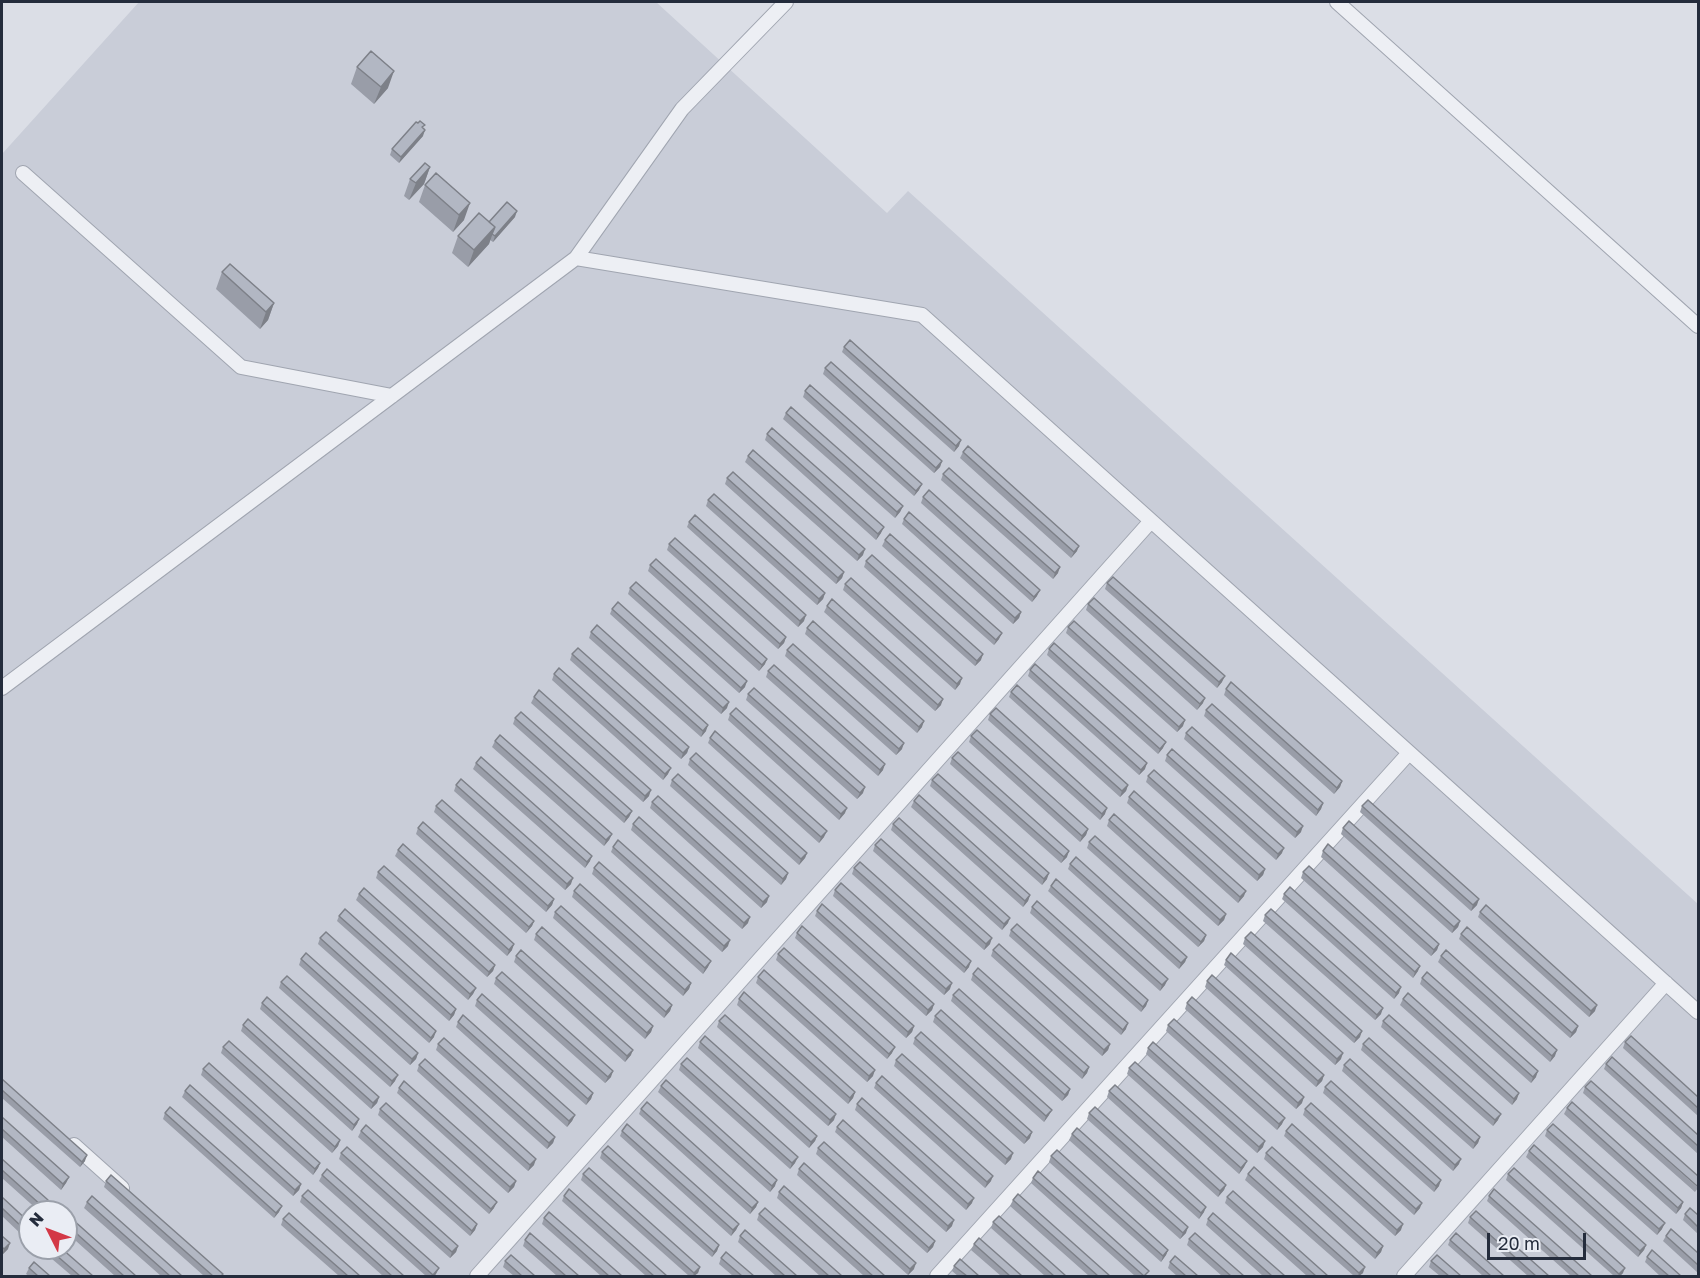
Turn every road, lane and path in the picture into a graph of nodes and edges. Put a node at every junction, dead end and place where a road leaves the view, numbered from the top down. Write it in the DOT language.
graph roads {
  1 [pos="786,2"];
  2 [pos="1337,2"];
  3 [pos="22,173"];
  4 [pos="576,258"];
  5 [pos="1698,326"];
  6 [pos="392,396"];
  7 [pos="1151,521"];
  8 [pos="2,688"];
  9 [pos="1409,753"];
  10 [pos="1666,983"];
  11 [pos="1698,1012"];
  12 [pos="63,1136"];
  13 [pos="134,1198"];
  14 [pos="477,1276"];
  15 [pos="938,1276"];
  16 [pos="1404,1276"];
  1 -- 4 [label="lane"];
  2 -- 5 [label="lane"];
  3 -- 6 [label="lane"];
  4 -- 6 [label="lane"];
  4 -- 7 [label="lane"];
  6 -- 8 [label="lane"];
  7 -- 9 [label="lane"];
  7 -- 14 [label="lane"];
  9 -- 10 [label="lane"];
  9 -- 15 [label="lane"];
  10 -- 11 [label="lane"];
  10 -- 16 [label="lane"];
  12 -- 13 [label="lane"];
}
